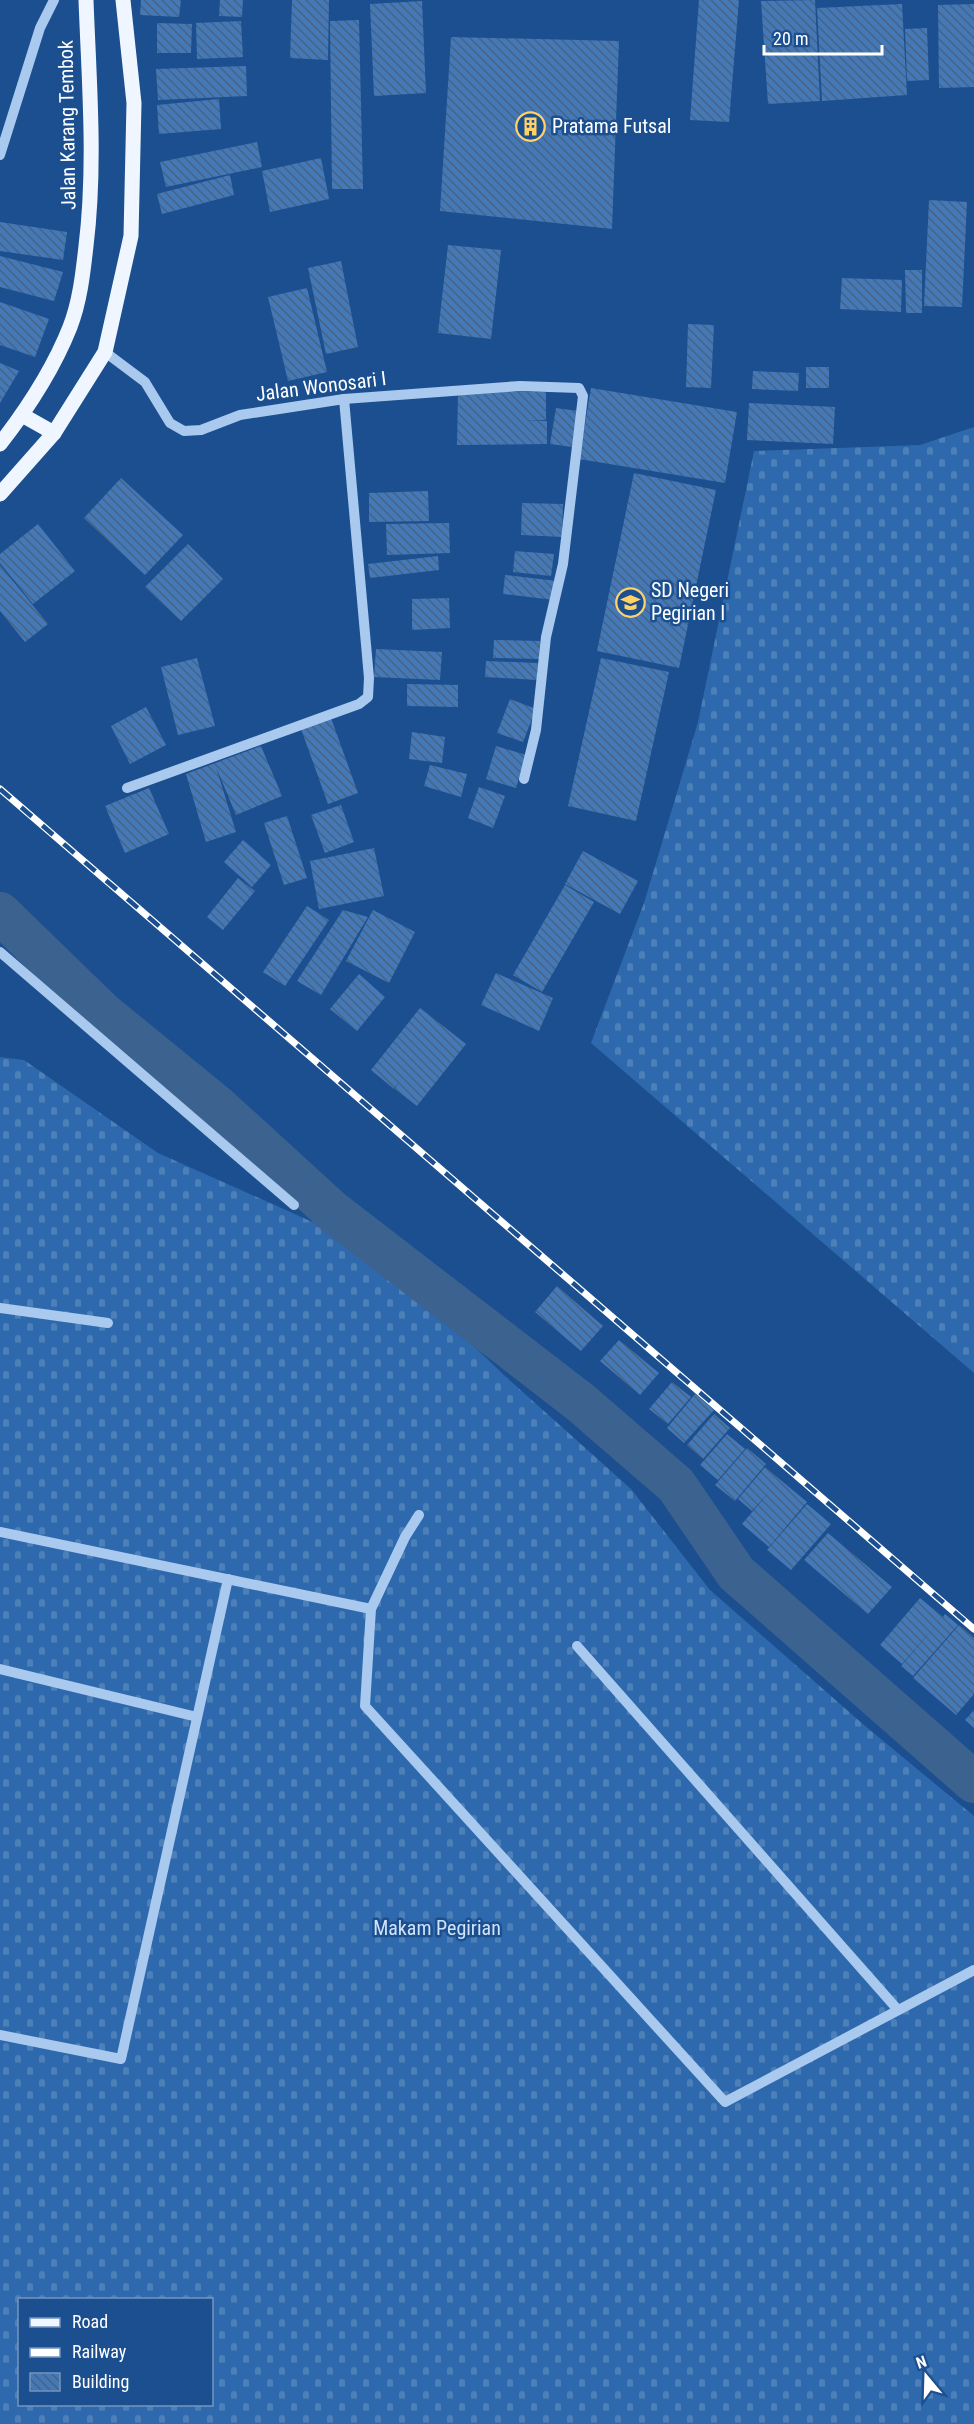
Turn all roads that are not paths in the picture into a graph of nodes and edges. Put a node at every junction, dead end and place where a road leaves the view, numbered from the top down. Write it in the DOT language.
graph roads {
  1 [pos="54,0"];
  2 [pos="86,0"];
  3 [pos="123,0"];
  4 [pos="0,155"];
  5 [pos="105,352"];
  6 [pos="344,399"];
  7 [pos="22,415"];
  8 [pos="54,433"];
  9 [pos="0,444"];
  10 [pos="0,494"];
  11 [pos="524,778"];
  12 [pos="127,788"];
  13 [pos="0,952"];
  14 [pos="294,1205"];
  15 [pos="0,1308"];
  16 [pos="108,1323"];
  17 [pos="419,1515"];
  18 [pos="0,1532"];
  19 [pos="228,1579"];
  20 [pos="371,1609"];
  21 [pos="577,1646"];
  22 [pos="0,1669"];
  23 [pos="197,1716"];
  24 [pos="974,1970"];
  25 [pos="898,2010"];
  26 [pos="0,2035"];
  1 -- 4 [label="street"];
  2 -- 7 [label="main road, Jalan Karang Tembok"];
  3 -- 5 [label="main road"];
  5 -- 6 [label="street, Jalan Wonosari I"];
  5 -- 8 [label="main road"];
  6 -- 11 [label="street, Jalan Wonosari I"];
  6 -- 12 [label="street"];
  7 -- 8 [label="main road"];
  7 -- 9 [label="main road, Jalan Karang Tembok"];
  8 -- 10 [label="main road"];
  13 -- 14 [label="street"];
  15 -- 16 [label="street"];
  17 -- 20 [label="street"];
  18 -- 19 [label="street"];
  19 -- 20 [label="street"];
  19 -- 23 [label="street"];
  20 -- 25 [label="street"];
  21 -- 25 [label="street"];
  22 -- 23 [label="street"];
  23 -- 26 [label="street"];
  24 -- 25 [label="street"];
}
